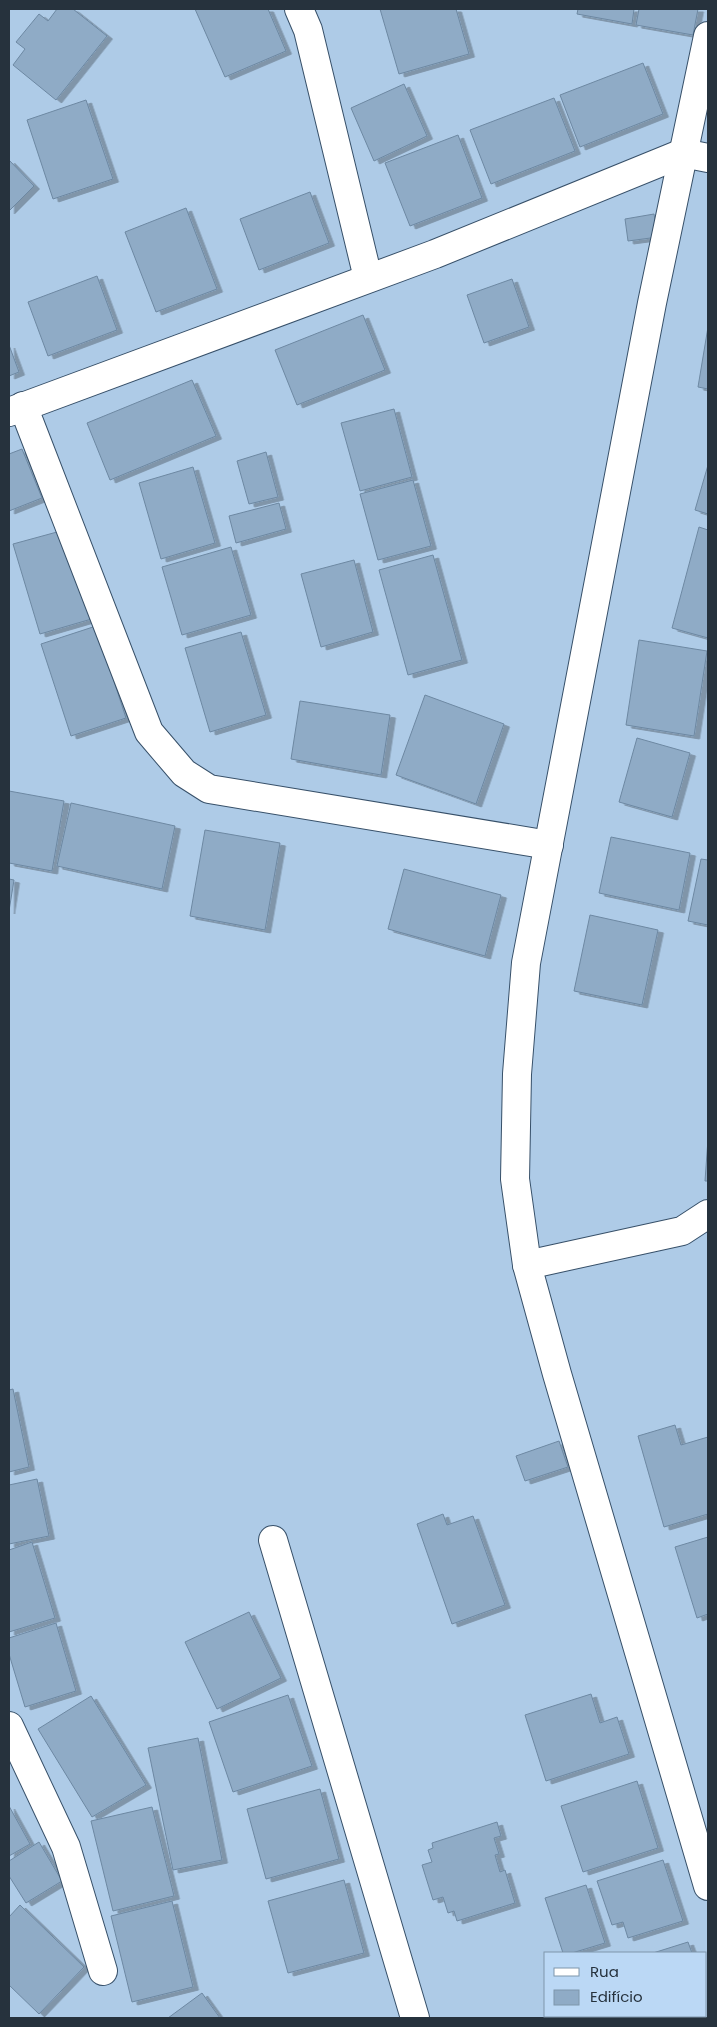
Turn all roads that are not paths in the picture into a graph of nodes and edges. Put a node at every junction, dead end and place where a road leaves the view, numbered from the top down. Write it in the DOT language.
graph roads {
  1 [pos="299,9"];
  2 [pos="708,36"];
  3 [pos="695,155"];
  4 [pos="368,278"];
  5 [pos="16,409"];
  6 [pos="549,845"];
  7 [pos="708,1214"];
  8 [pos="527,1265"];
  9 [pos="273,1540"];
  10 [pos="9,1726"];
  11 [pos="708,1886"];
  12 [pos="103,1971"];
  13 [pos="415,2018"];
  1 -- 4 [label="street"];
  2 -- 3 [label="street"];
  3 -- 4 [label="street"];
  3 -- 6 [label="street"];
  4 -- 5 [label="street"];
  5 -- 6 [label="street"];
  6 -- 8 [label="street"];
  7 -- 8 [label="street"];
  8 -- 11 [label="street"];
  9 -- 13 [label="street"];
  10 -- 12 [label="street"];
}
